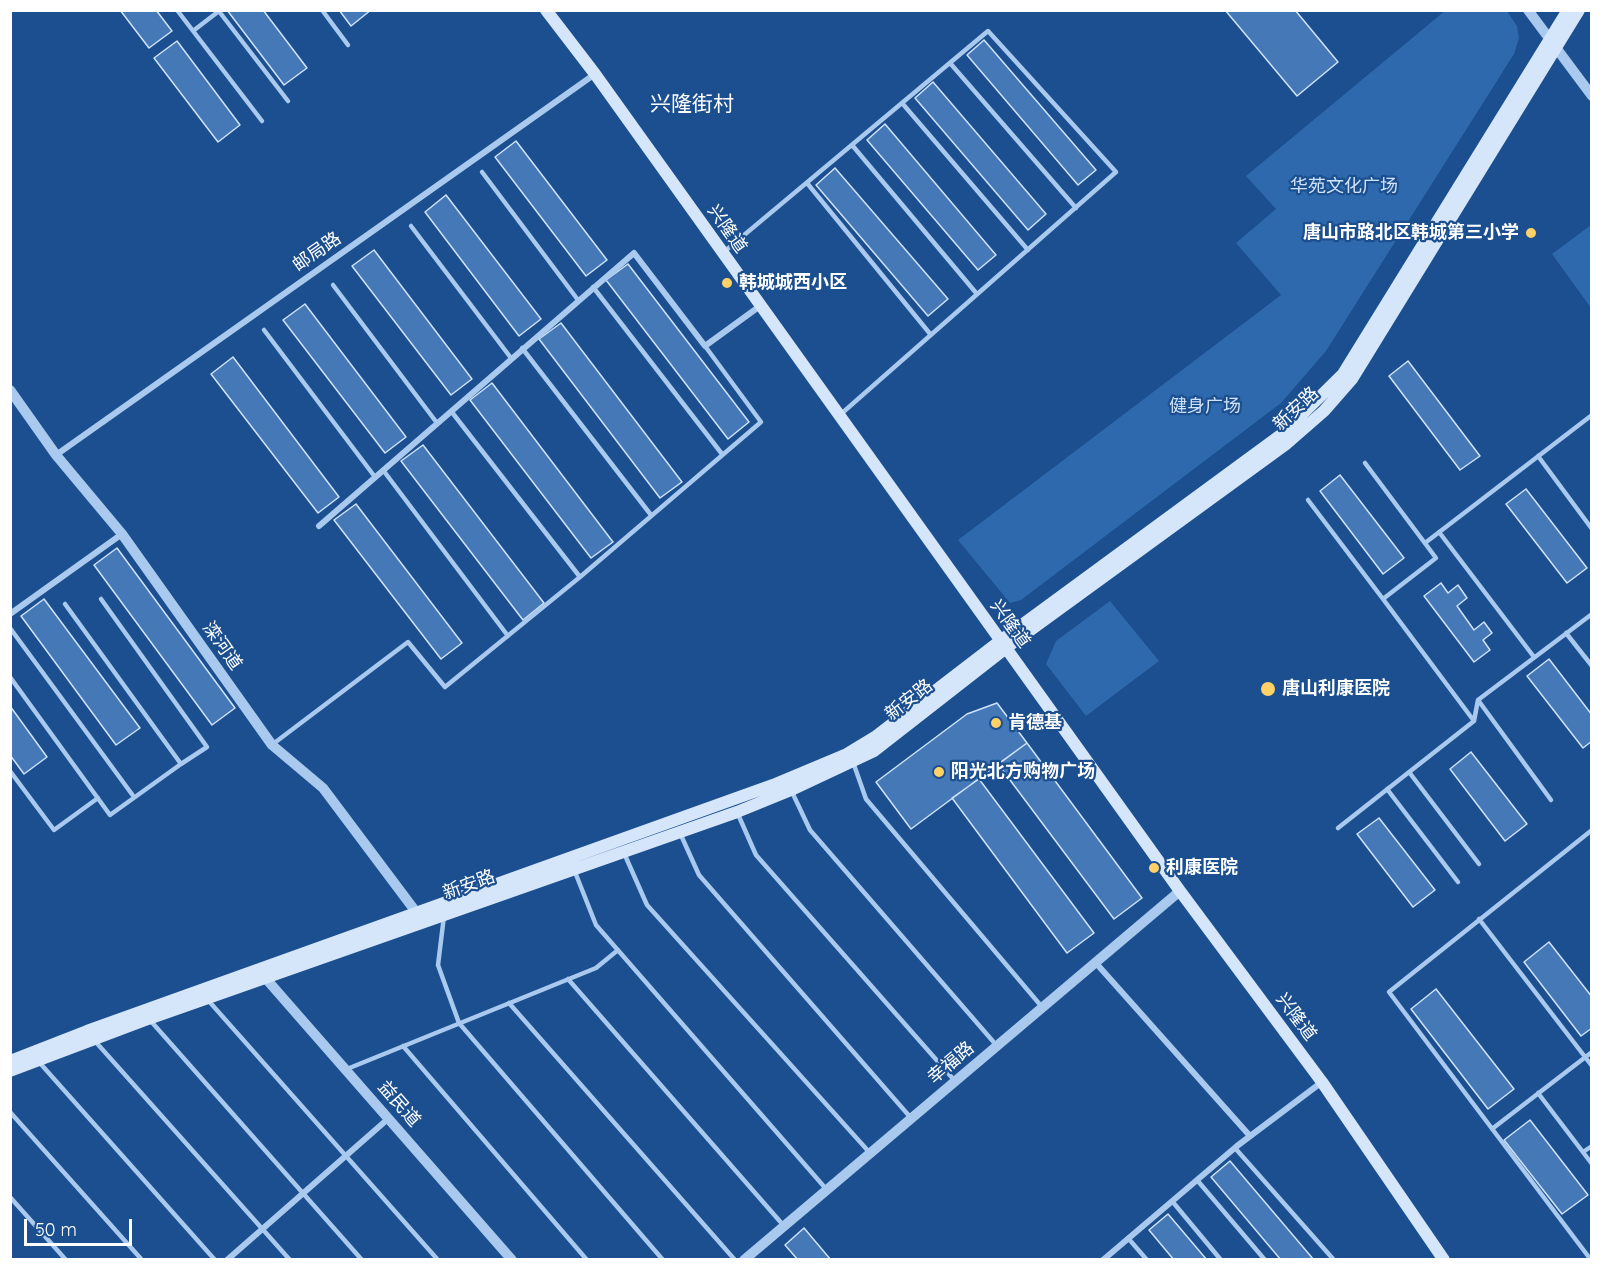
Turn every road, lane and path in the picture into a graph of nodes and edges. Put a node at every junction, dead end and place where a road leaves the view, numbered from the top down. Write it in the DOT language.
graph roads {
  1 [pos="177,10"];
  2 [pos="322,10"];
  3 [pos="546,10"];
  4 [pos="1528,10"];
  5 [pos="1568,10"];
  6 [pos="1579,10"];
  7 [pos="219,11"];
  8 [pos="193,31"];
  9 [pos="1552,42"];
  10 [pos="348,45"];
  11 [pos="950,63"];
  12 [pos="595,74"];
  13 [pos="1592,96"];
  14 [pos="288,101"];
  15 [pos="902,103"];
  16 [pos="262,122"];
  17 [pos="852,145"];
  18 [pos="483,172"];
  19 [pos="807,183"];
  20 [pos="1076,208"];
  21 [pos="411,226"];
  22 [pos="1028,250"];
  23 [pos="723,253"];
  24 [pos="333,285"];
  25 [pos="593,287"];
  26 [pos="977,294"];
  27 [pos="578,300"];
  28 [pos="760,306"];
  29 [pos="264,330"];
  30 [pos="931,335"];
  31 [pos="705,346"];
  32 [pos="522,348"];
  33 [pos="511,358"];
  34 [pos="10,390"];
  35 [pos="451,411"];
  36 [pos="1592,415"];
  37 [pos="839,416"];
  38 [pos="437,423"];
  39 [pos="56,454"];
  40 [pos="722,454"];
  41 [pos="1538,456"];
  42 [pos="1365,464"];
  43 [pos="383,470"];
  44 [pos="375,477"];
  45 [pos="1308,501"];
  46 [pos="651,515"];
  47 [pos="319,526"];
  48 [pos="1592,529"];
  49 [pos="1439,532"];
  50 [pos="122,534"];
  51 [pos="1425,543"];
  52 [pos="580,577"];
  53 [pos="101,599"];
  54 [pos="1383,599"];
  55 [pos="65,604"];
  56 [pos="10,614"];
  57 [pos="1592,614"];
  58 [pos="10,628"];
  59 [pos="1566,633"];
  60 [pos="508,636"];
  61 [pos="1003,644"];
  62 [pos="1534,657"];
  63 [pos="1592,666"];
  64 [pos="10,678"];
  65 [pos="1478,700"];
  66 [pos="1474,721"];
  67 [pos="272,744"];
  68 [pos="853,762"];
  69 [pos="181,764"];
  70 [pos="10,771"];
  71 [pos="1409,772"];
  72 [pos="1387,789"];
  73 [pos="791,790"];
  74 [pos="98,798"];
  75 [pos="134,798"];
  76 [pos="1551,800"];
  77 [pos="736,812"];
  78 [pos="1338,828"];
  79 [pos="1592,830"];
  80 [pos="679,832"];
  81 [pos="623,850"];
  82 [pos="1479,864"];
  83 [pos="574,867"];
  84 [pos="1458,882"];
  85 [pos="1180,891"];
  86 [pos="416,912"];
  87 [pos="444,913"];
  88 [pos="1479,919"];
  89 [pos="618,950"];
  90 [pos="1095,962"];
  91 [pos="264,975"];
  92 [pos="568,980"];
  93 [pos="207,999"];
  94 [pos="509,1003"];
  95 [pos="1042,1007"];
  96 [pos="148,1018"];
  97 [pos="459,1023"];
  98 [pos="90,1035"];
  99 [pos="402,1046"];
  100 [pos="997,1046"];
  101 [pos="1592,1052"];
  102 [pos="1585,1057"];
  103 [pos="37,1060"];
  104 [pos="10,1061"];
  105 [pos="1592,1066"];
  106 [pos="347,1069"];
  107 [pos="10,1071"];
  108 [pos="955,1081"];
  109 [pos="1322,1082"];
  110 [pos="1538,1093"];
  111 [pos="10,1112"];
  112 [pos="389,1118"];
  113 [pos="911,1118"];
  114 [pos="1492,1129"];
  115 [pos="1250,1136"];
  116 [pos="1592,1146"];
  117 [pos="1235,1148"];
  118 [pos="1583,1152"];
  119 [pos="870,1153"];
  120 [pos="347,1155"];
  121 [pos="1592,1164"];
  122 [pos="1197,1180"];
  123 [pos="826,1190"];
  124 [pos="304,1192"];
  125 [pos="10,1197"];
  126 [pos="1172,1201"];
  127 [pos="784,1226"];
  128 [pos="263,1228"];
  129 [pos="1128,1238"];
  130 [pos="1107,1258"];
  131 [pos="66,1260"];
  132 [pos="142,1260"];
  133 [pos="215,1260"];
  134 [pos="227,1260"];
  135 [pos="290,1260"];
  136 [pos="362,1260"];
  137 [pos="438,1260"];
  138 [pos="512,1260"];
  139 [pos="587,1260"];
  140 [pos="663,1260"];
  141 [pos="735,1260"];
  142 [pos="744,1260"];
  143 [pos="1147,1260"];
  144 [pos="1221,1260"];
  145 [pos="1265,1260"];
  146 [pos="1334,1260"];
  147 [pos="1444,1260"];
  148 [pos="1591,1260"];
  1 -- 8 [label="lane"];
  2 -- 10 [label="lane"];
  3 -- 12 [label="main road, 兴隆道"];
  4 -- 9 [label="street"];
  5 -- 9 [label="main road, 新安路"];
  6 -- 9 [label="main road, 新安路"];
  7 -- 8 [label="lane"];
  7 -- 14 [label="lane"];
  8 -- 16 [label="lane"];
  9 -- 13 [label="street"];
  9 -- 61 [label="main road, 新安路"];
  11 -- 15 [label="lane"];
  11 -- 20 [label="lane"];
  11 -- 20 [label="lane"];
  12 -- 23 [label="main road, 兴隆道"];
  12 -- 39 [label="street, 邮局路"];
  15 -- 17 [label="lane"];
  15 -- 22 [label="lane"];
  17 -- 19 [label="lane"];
  17 -- 26 [label="lane"];
  18 -- 27 [label="lane"];
  19 -- 23 [label="lane"];
  19 -- 30 [label="lane"];
  20 -- 22 [label="lane"];
  21 -- 33 [label="lane"];
  22 -- 26 [label="lane"];
  23 -- 28 [label="main road, 兴隆道"];
  24 -- 38 [label="lane"];
  25 -- 27 [label="street"];
  25 -- 31 [label="street"];
  25 -- 40 [label="lane"];
  26 -- 30 [label="lane"];
  27 -- 32 [label="street"];
  28 -- 31 [label="street"];
  28 -- 37 [label="main road, 兴隆道"];
  29 -- 44 [label="lane"];
  30 -- 37 [label="lane"];
  31 -- 40 [label="lane"];
  32 -- 33 [label="street"];
  32 -- 46 [label="lane"];
  33 -- 35 [label="street"];
  34 -- 39 [label="street, 滦河道"];
  35 -- 38 [label="street"];
  35 -- 52 [label="lane"];
  36 -- 41 [label="lane"];
  37 -- 61 [label="main road, 兴隆道"];
  38 -- 43 [label="street"];
  39 -- 50 [label="street, 滦河道"];
  40 -- 46 [label="lane"];
  41 -- 48 [label="lane"];
  41 -- 49 [label="lane"];
  42 -- 51 [label="lane"];
  43 -- 44 [label="street"];
  43 -- 60 [label="lane"];
  44 -- 47 [label="street"];
  45 -- 54 [label="lane"];
  46 -- 52 [label="lane"];
  49 -- 51 [label="lane"];
  49 -- 62 [label="lane"];
  50 -- 56 [label="street"];
  50 -- 67 [label="street, 滦河道"];
  51 -- 54 [label="lane"];
  52 -- 60 [label="lane"];
  53 -- 69 [label="lane"];
  54 -- 66 [label="lane"];
  55 -- 69 [label="lane"];
  57 -- 59 [label="lane"];
  58 -- 75 [label="lane"];
  59 -- 62 [label="lane"];
  59 -- 63 [label="lane"];
  60 -- 67 [label="lane"];
  61 -- 68 [label="main road, 新安路"];
  61 -- 85 [label="main road, 兴隆道"];
  61 -- 86 [label="main road, 新安路"];
  62 -- 65 [label="lane"];
  64 -- 74 [label="lane"];
  65 -- 66 [label="lane"];
  65 -- 76 [label="lane"];
  66 -- 71 [label="lane"];
  67 -- 86 [label="street, 滦河道"];
  68 -- 73 [label="main road, 新安路"];
  68 -- 95 [label="lane"];
  69 -- 75 [label="lane"];
  70 -- 74 [label="lane"];
  71 -- 72 [label="lane"];
  71 -- 82 [label="lane"];
  72 -- 78 [label="lane"];
  72 -- 84 [label="lane"];
  73 -- 77 [label="main road, 新安路"];
  73 -- 100 [label="lane"];
  74 -- 75 [label="lane"];
  77 -- 80 [label="main road, 新安路"];
  77 -- 108 [label="lane"];
  79 -- 88 [label="lane"];
  80 -- 81 [label="main road, 新安路"];
  80 -- 113 [label="lane"];
  81 -- 83 [label="main road, 新安路"];
  81 -- 119 [label="lane"];
  83 -- 87 [label="main road, 新安路"];
  83 -- 89 [label="lane"];
  85 -- 90 [label="street, 幸福路"];
  85 -- 109 [label="main road, 兴隆道"];
  86 -- 91 [label="main road, 新安路"];
  87 -- 91 [label="main road, 新安路"];
  87 -- 97 [label="lane"];
  88 -- 102 [label="lane"];
  88 -- 114 [label="lane"];
  89 -- 92 [label="lane"];
  89 -- 123 [label="lane"];
  90 -- 95 [label="street, 幸福路"];
  90 -- 115 [label="street"];
  91 -- 93 [label="main road, 新安路"];
  91 -- 98 [label="main road, 新安路"];
  91 -- 106 [label="street, 益民道"];
  92 -- 94 [label="lane"];
  92 -- 127 [label="lane"];
  93 -- 96 [label="main road, 新安路"];
  93 -- 120 [label="lane"];
  94 -- 97 [label="lane"];
  94 -- 141 [label="lane"];
  95 -- 100 [label="street, 幸福路"];
  96 -- 98 [label="main road, 新安路"];
  96 -- 124 [label="lane"];
  97 -- 99 [label="lane"];
  97 -- 140 [label="lane"];
  98 -- 103 [label="main road, 新安路"];
  98 -- 104 [label="main road, 新安路"];
  98 -- 128 [label="lane"];
  99 -- 106 [label="lane"];
  99 -- 139 [label="lane"];
  100 -- 108 [label="street, 幸福路"];
  101 -- 102 [label="lane"];
  102 -- 105 [label="lane"];
  102 -- 110 [label="lane"];
  103 -- 107 [label="main road, 新安路"];
  103 -- 133 [label="lane"];
  106 -- 112 [label="street, 益民道"];
  108 -- 113 [label="street, 幸福路"];
  109 -- 115 [label="street"];
  109 -- 147 [label="main road, 兴隆道"];
  110 -- 114 [label="lane"];
  110 -- 118 [label="lane"];
  111 -- 132 [label="lane"];
  112 -- 120 [label="street"];
  112 -- 138 [label="street, 益民道"];
  113 -- 119 [label="street, 幸福路"];
  114 -- 148 [label="lane"];
  115 -- 117 [label="street"];
  116 -- 118 [label="lane"];
  117 -- 122 [label="street"];
  117 -- 146 [label="lane"];
  118 -- 121 [label="lane"];
  119 -- 123 [label="street, 幸福路"];
  120 -- 124 [label="street"];
  120 -- 137 [label="lane"];
  122 -- 126 [label="street"];
  122 -- 145 [label="lane"];
  123 -- 127 [label="street, 幸福路"];
  124 -- 128 [label="street"];
  124 -- 136 [label="lane"];
  125 -- 131 [label="lane"];
  126 -- 129 [label="street"];
  126 -- 144 [label="lane"];
  127 -- 142 [label="street, 幸福路"];
  128 -- 134 [label="street"];
  128 -- 135 [label="lane"];
  129 -- 130 [label="street"];
  129 -- 143 [label="lane"];
}
